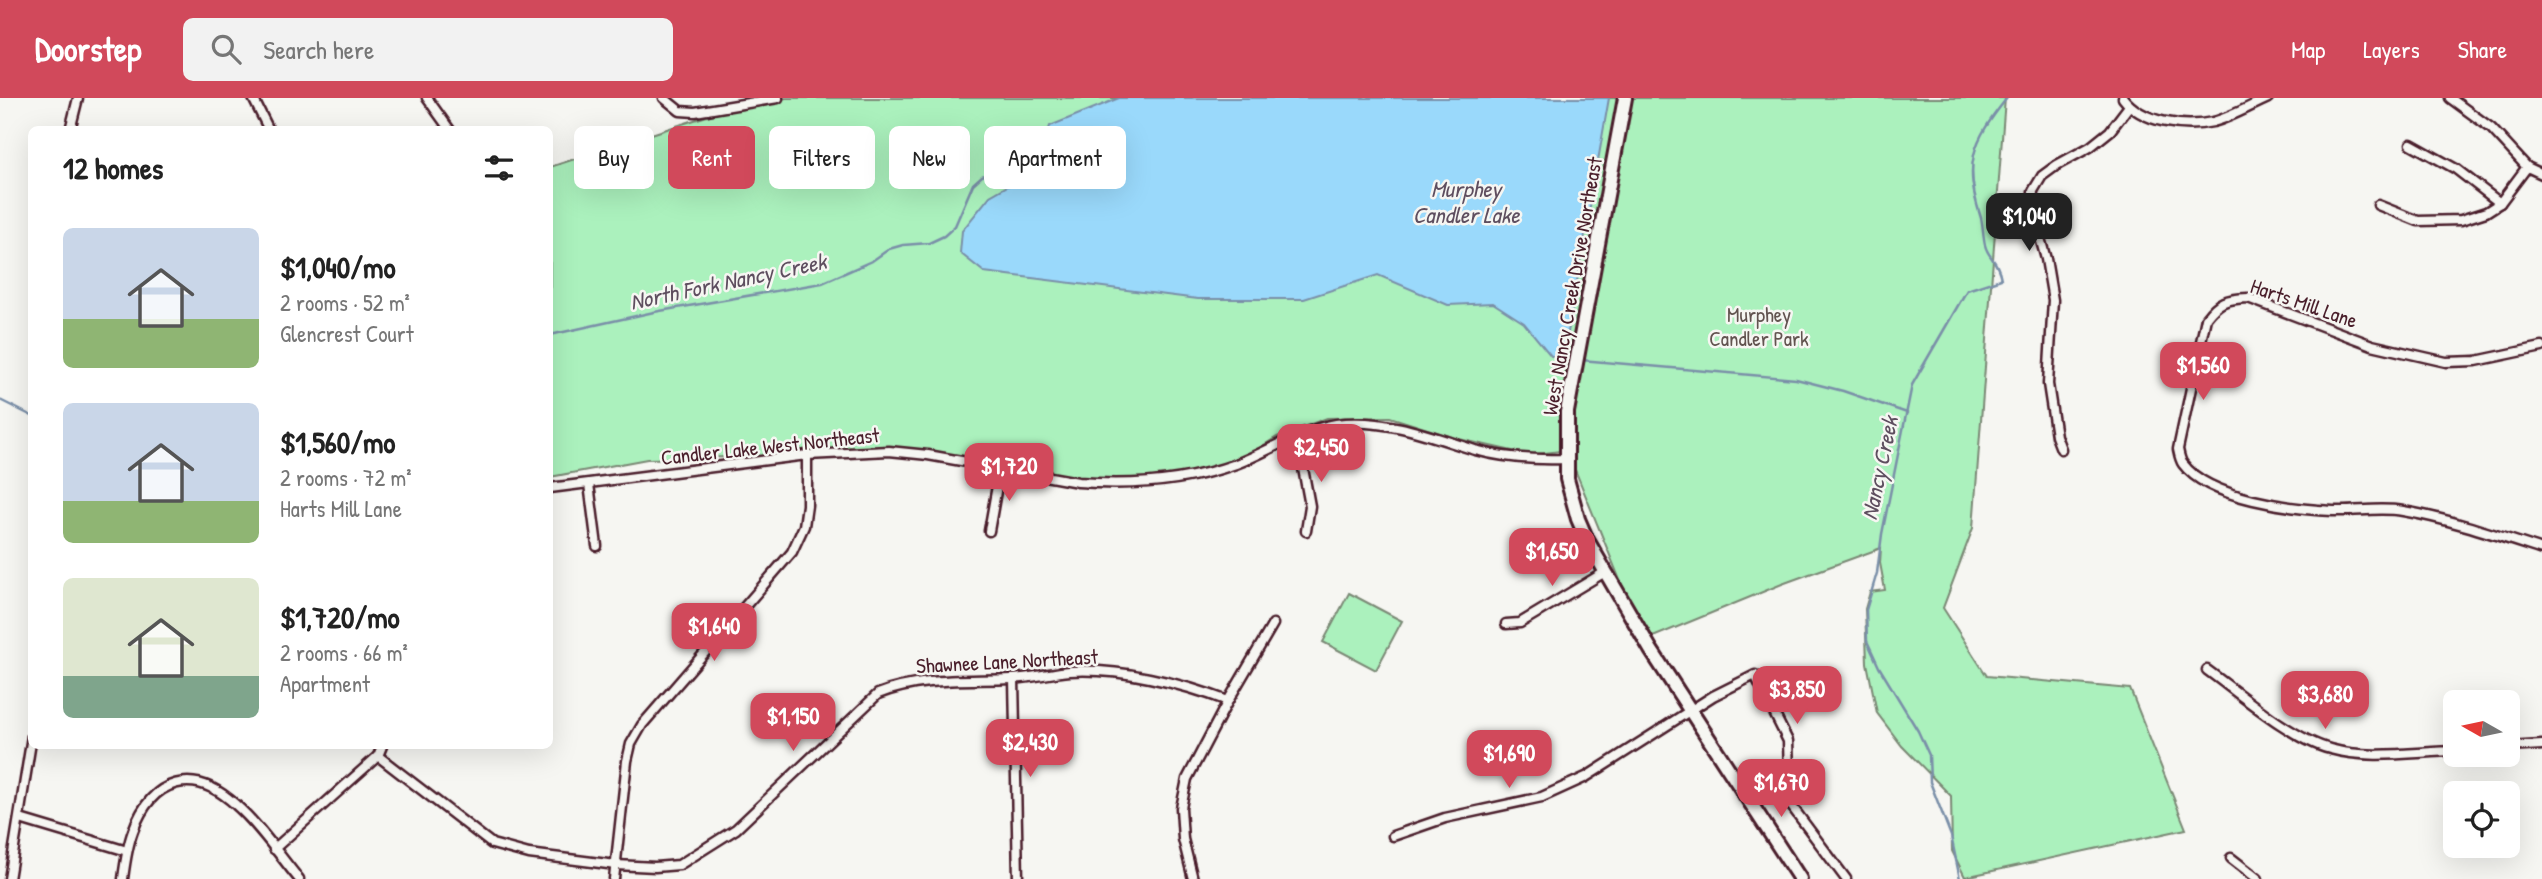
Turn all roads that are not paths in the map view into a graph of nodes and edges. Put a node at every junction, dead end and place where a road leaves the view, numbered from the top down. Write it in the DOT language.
graph roads {
  1 [pos="78,98"];
  2 [pos="253,98"];
  3 [pos="427,98"];
  4 [pos="664,98"];
  5 [pos="778,98"];
  6 [pos="1625,98"];
  7 [pos="2123,98"];
  8 [pos="2268,98"];
  9 [pos="2450,98"];
  10 [pos="2129,106"];
  11 [pos="71,126"];
  12 [pos="267,126"];
  13 [pos="447,126"];
  14 [pos="2412,144"];
  15 [pos="2527,167"];
  16 [pos="2542,174"];
  17 [pos="2500,203"];
  18 [pos="2378,205"];
  19 [pos="2542,348"];
  20 [pos="1297,436"];
  21 [pos="2060,449"];
  22 [pos="807,455"];
  23 [pos="1565,459"];
  24 [pos="1000,469"];
  25 [pos="589,484"];
  26 [pos="553,488"];
  27 [pos="989,531"];
  28 [pos="1306,531"];
  29 [pos="597,546"];
  30 [pos="2542,550"];
  31 [pos="1605,572"];
  32 [pos="1273,624"];
  33 [pos="1506,624"];
  34 [pos="2207,670"];
  35 [pos="1014,679"];
  36 [pos="1228,701"];
  37 [pos="1690,710"];
  38 [pos="2542,745"];
  39 [pos="2520,746"];
  40 [pos="30,749"];
  41 [pos="381,749"];
  42 [pos="2443,751"];
  43 [pos="377,757"];
  44 [pos="20,819"];
  45 [pos="1393,836"];
  46 [pos="274,849"];
  47 [pos="127,851"];
  48 [pos="2231,858"];
  49 [pos="616,866"];
  50 [pos="1795,877"];
  51 [pos="2254,878"];
  52 [pos="9,879"];
  53 [pos="123,879"];
  54 [pos="299,879"];
  55 [pos="614,879"];
  56 [pos="1018,879"];
  57 [pos="1193,879"];
  58 [pos="1846,879"];
  1 -- 11 [label="street"];
  2 -- 12 [label="street"];
  3 -- 13 [label="street"];
  4 -- 5 [label="street"];
  6 -- 23 [label="street, West Nancy Creek Drive Northeast"];
  7 -- 10 [label="street"];
  8 -- 10 [label="street"];
  9 -- 15 [label="street"];
  10 -- 21 [label="street"];
  14 -- 17 [label="street"];
  15 -- 16 [label="street"];
  15 -- 17 [label="street"];
  17 -- 18 [label="street"];
  19 -- 30 [label="street, Harts Mill Lane"];
  20 -- 23 [label="street, Candler Lake West Northeast"];
  20 -- 24 [label="street, Candler Lake West Northeast"];
  20 -- 28 [label="street"];
  22 -- 24 [label="street, Candler Lake West Northeast"];
  22 -- 25 [label="street, Candler Lake West Northeast"];
  22 -- 49 [label="street"];
  23 -- 31 [label="street, West Nancy Creek Drive Northeast"];
  24 -- 27 [label="street"];
  25 -- 26 [label="street, Candler Lake West Northeast"];
  25 -- 29 [label="street"];
  31 -- 33 [label="street"];
  31 -- 37 [label="street, West Nancy Creek Drive Northeast"];
  32 -- 36 [label="street"];
  34 -- 42 [label="street"];
  35 -- 36 [label="street, Shawnee Lane Northeast"];
  35 -- 49 [label="street, Shawnee Lane Northeast"];
  35 -- 56 [label="street"];
  36 -- 57 [label="street"];
  37 -- 45 [label="street"];
  37 -- 50 [label="street, West Nancy Creek Drive Northeast"];
  37 -- 58 [label="street"];
  38 -- 39 [label="street"];
  40 -- 44 [label="street"];
  41 -- 43 [label="street"];
  43 -- 46 [label="street"];
  43 -- 49 [label="street, Shawnee Lane Northeast"];
  44 -- 47 [label="street"];
  44 -- 52 [label="street"];
  46 -- 47 [label="street"];
  46 -- 54 [label="street"];
  47 -- 53 [label="street"];
  48 -- 51 [label="street"];
  49 -- 55 [label="street"];
}
